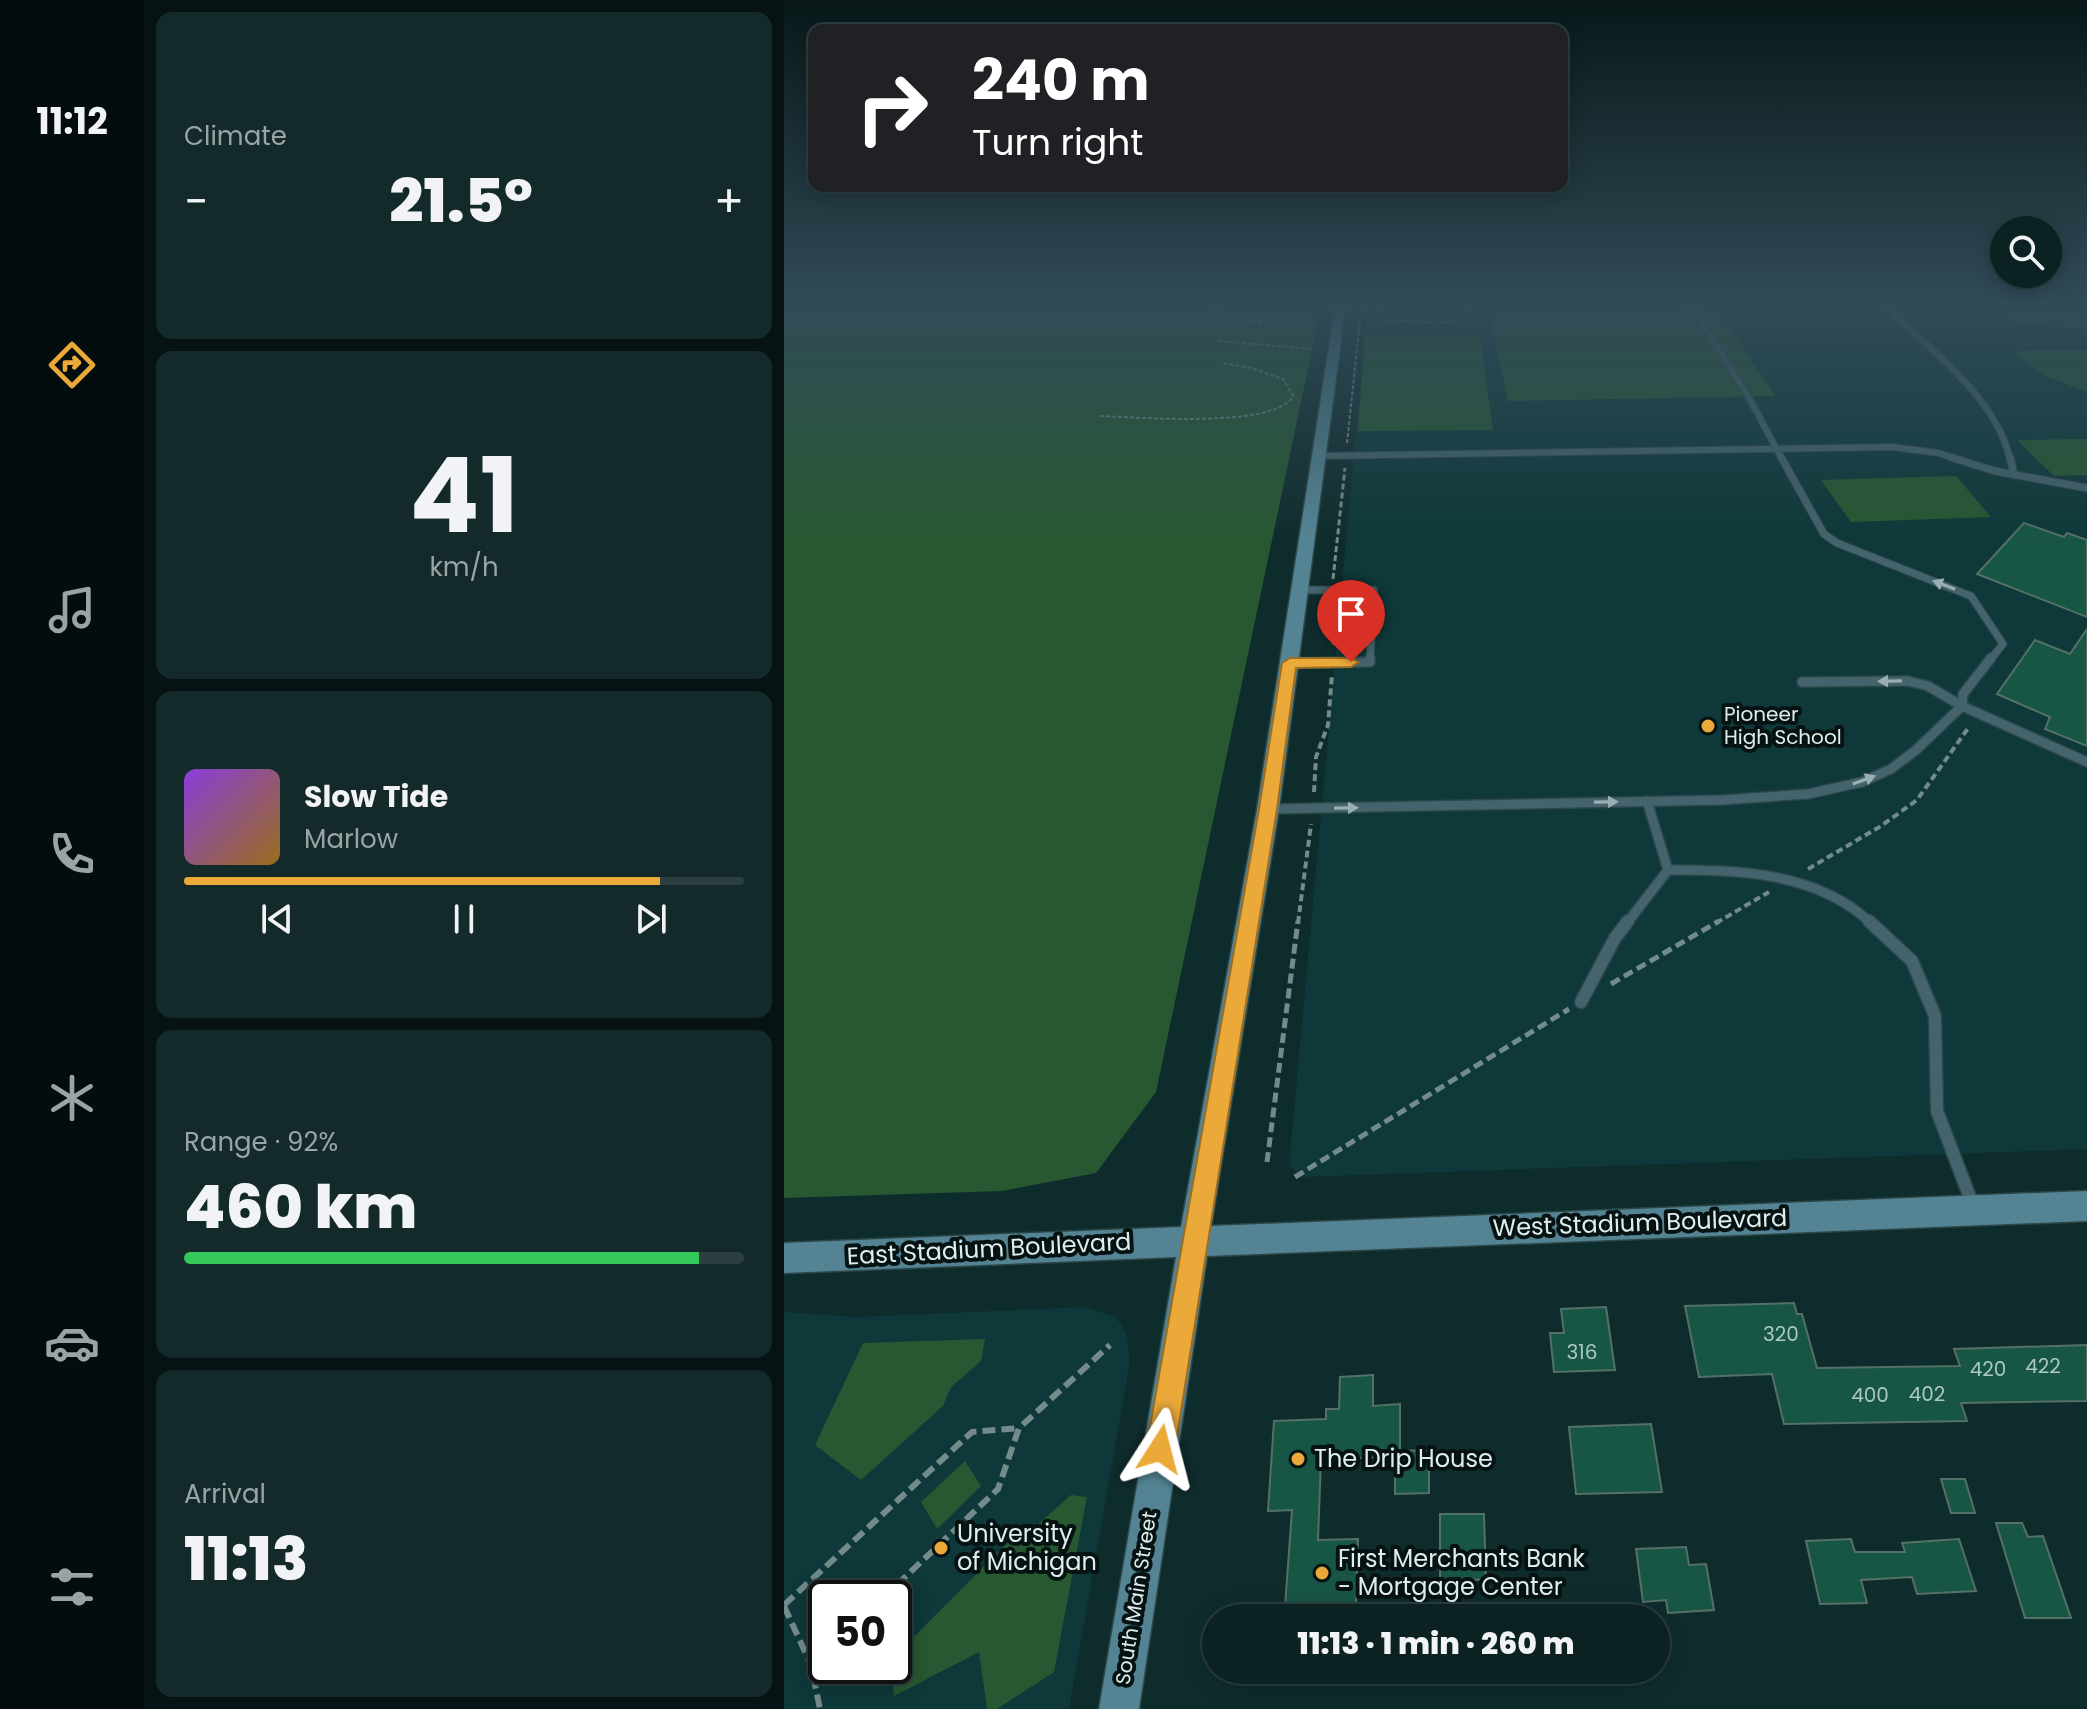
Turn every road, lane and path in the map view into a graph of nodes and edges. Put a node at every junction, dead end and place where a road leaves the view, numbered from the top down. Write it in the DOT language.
graph roads {
  1 [pos="1285,382"];
  2 [pos="1330,382"];
  3 [pos="1354,382"];
  4 [pos="1738,382"];
  5 [pos="1960,382"];
  6 [pos="1100,416"];
  7 [pos="1347,447"];
  8 [pos="1777,448"];
  9 [pos="1319,456"];
  10 [pos="2014,475"];
  11 [pos="2087,488"];
  12 [pos="1300,590"];
  13 [pos="1290,663"];
  14 [pos="1802,682"];
  15 [pos="1962,706"];
  16 [pos="1972,723"];
  17 [pos="2087,762"];
  18 [pos="1647,801"];
  19 [pos="1268,809"];
  20 [pos="1668,870"];
  21 [pos="1790,880"];
  22 [pos="1581,1002"];
  23 [pos="1295,1177"];
  24 [pos="2087,1206"];
  25 [pos="1975,1210"];
  26 [pos="1194,1240"];
  27 [pos="784,1258"];
  28 [pos="1110,1345"];
  29 [pos="1019,1428"];
  30 [pos="902,1580"];
  31 [pos="784,1605"];
  32 [pos="808,1658"];
  33 [pos="815,1684"];
  34 [pos="820,1709"];
  35 [pos="1119,1709"];
  1 -- 6 [label="path"];
  2 -- 9 [label="main road, South Main Street"];
  3 -- 7 [label="path"];
  4 -- 8 [label="lane"];
  5 -- 10 [label="lane"];
  8 -- 9 [label="lane"];
  8 -- 10 [label="lane"];
  15 -- 8 [label="lane, one-way"];
  9 -- 12 [label="main road, South Main Street"];
  10 -- 11 [label="lane"];
  12 -- 13 [label="main road, South Main Street"];
  12 -- 13 [label="lane"];
  13 -- 19 [label="main road, South Main Street"];
  15 -- 14 [label="lane, one-way"];
  15 -- 17 [label="lane"];
  18 -- 15 [label="lane, one-way"];
  16 -- 21 [label="path"];
  19 -- 18 [label="lane, one-way"];
  18 -- 20 [label="lane"];
  19 -- 26 [label="main road, South Main Street"];
  20 -- 21 [label="lane"];
  20 -- 22 [label="lane"];
  21 -- 22 [label="path"];
  21 -- 25 [label="lane"];
  22 -- 23 [label="path"];
  24 -- 25 [label="main road, West Stadium Boulevard"];
  25 -- 26 [label="main road, West Stadium Boulevard"];
  26 -- 27 [label="main road, East Stadium Boulevard"];
  26 -- 35 [label="main road, South Main Street"];
  28 -- 29 [label="path"];
  29 -- 30 [label="path"];
  29 -- 31 [label="path"];
  31 -- 32 [label="path"];
  33 -- 34 [label="path"];
}
